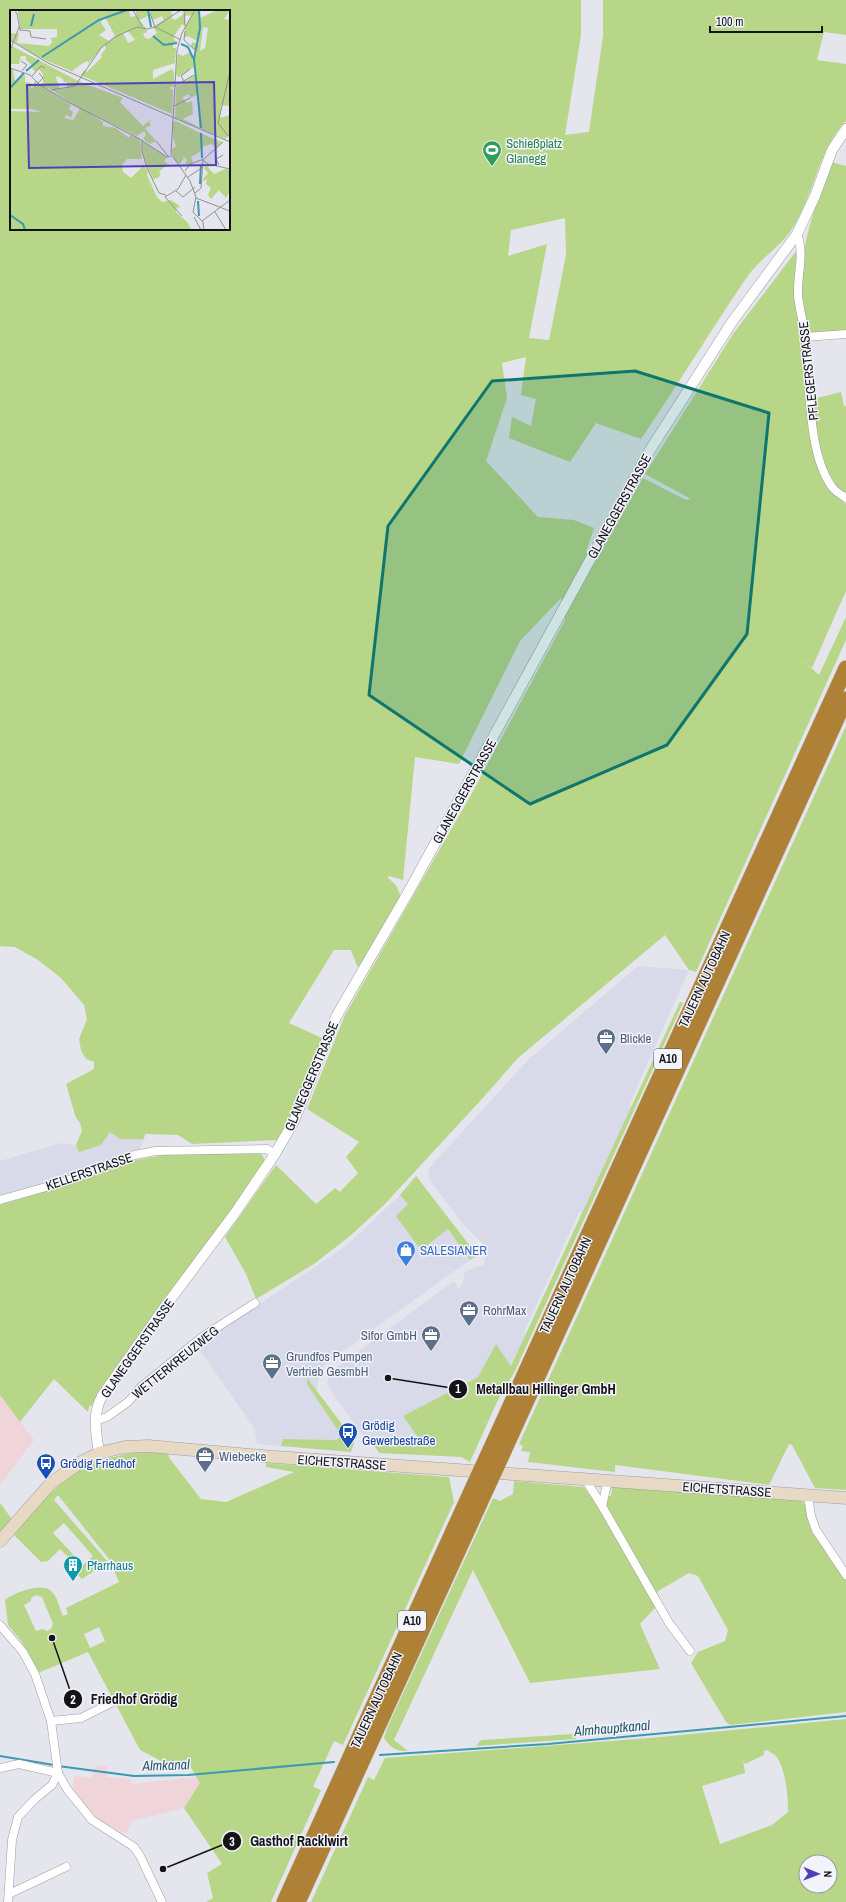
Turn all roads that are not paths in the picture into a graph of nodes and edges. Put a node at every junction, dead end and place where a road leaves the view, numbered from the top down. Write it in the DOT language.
graph roads {
  1 [pos="846,129"];
  2 [pos="797,234"];
  3 [pos="846,334"];
  4 [pos="805,337"];
  5 [pos="846,498"];
  6 [pos="846,668"];
  7 [pos="846,700"];
  8 [pos="275,1154"];
  9 [pos="0,1200"];
  10 [pos="255,1303"];
  11 [pos="95,1421"];
  12 [pos="497,1450"];
  13 [pos="99,1453"];
  14 [pos="585,1479"];
  15 [pos="608,1480"];
  16 [pos="808,1495"];
  17 [pos="846,1498"];
  18 [pos="602,1506"];
  19 [pos="0,1541"];
  20 [pos="846,1575"];
  21 [pos="0,1625"];
  22 [pos="690,1651"];
  23 [pos="113,1702"];
  24 [pos="51,1721"];
  25 [pos="356,1760"];
  26 [pos="0,1768"];
  27 [pos="57,1768"];
  28 [pos="66,1867"];
  29 [pos="9,1898"];
  30 [pos="162,1902"];
  31 [pos="284,1902"];
  32 [pos="298,1902"];
  1 -- 2 [label="street, GLANEGGERSTRASSE"];
  2 -- 4 [label="street, PFLEGERSTRASSE"];
  2 -- 8 [label="street, GLANEGGERSTRASSE"];
  3 -- 4 [label="street"];
  4 -- 5 [label="street, PFLEGERSTRASSE"];
  6 -- 12 [label="highway, TAUERN AUTOBAHN / A10"];
  7 -- 12 [label="highway, TAUERN AUTOBAHN / A10"];
  8 -- 9 [label="street, KELLERSTRASSE"];
  8 -- 11 [label="street, GLANEGGERSTRASSE"];
  10 -- 11 [label="street, WETTERKREUZWEG"];
  11 -- 13 [label="street, GLANEGGERSTRASSE"];
  12 -- 25 [label="highway, TAUERN AUTOBAHN / A10, bridge"];
  13 -- 14 [label="main road, EICHETSTRASSE"];
  13 -- 19 [label="main road, EICHETSTRASSE"];
  14 -- 15 [label="main road, EICHETSTRASSE"];
  14 -- 18 [label="street"];
  15 -- 16 [label="main road, EICHETSTRASSE"];
  15 -- 18 [label="street"];
  16 -- 17 [label="main road, EICHETSTRASSE"];
  16 -- 20 [label="street"];
  18 -- 22 [label="street"];
  21 -- 24 [label="street"];
  23 -- 24 [label="street"];
  24 -- 27 [label="street"];
  25 -- 31 [label="highway, TAUERN AUTOBAHN / A10"];
  25 -- 32 [label="highway, TAUERN AUTOBAHN / A10"];
  26 -- 27 [label="street"];
  27 -- 29 [label="street"];
  27 -- 30 [label="street"];
  28 -- 29 [label="street"];
}
